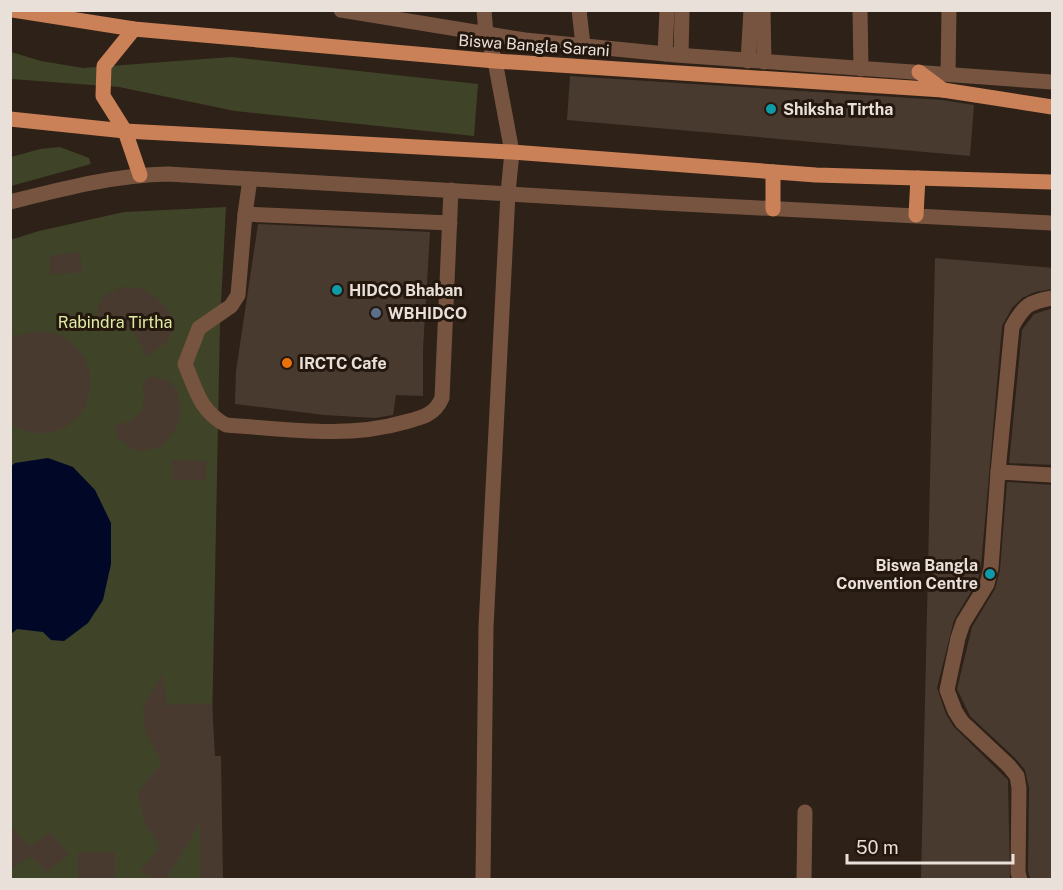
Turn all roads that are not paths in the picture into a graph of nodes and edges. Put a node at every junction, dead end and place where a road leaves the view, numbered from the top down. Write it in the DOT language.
graph roads {
  1 [pos="13,10"];
  2 [pos="341,10"];
  3 [pos="484,10"];
  4 [pos="579,10"];
  5 [pos="667,10"];
  6 [pos="681,10"];
  7 [pos="949,10"];
  8 [pos="759,12"];
  9 [pos="860,12"];
  10 [pos="134,29"];
  11 [pos="486,34"];
  12 [pos="583,45"];
  13 [pos="673,54"];
  14 [pos="495,61"];
  15 [pos="756,62"];
  16 [pos="861,69"];
  17 [pos="919,72"];
  18 [pos="948,74"];
  19 [pos="1053,82"];
  20 [pos="943,90"];
  21 [pos="1053,107"];
  22 [pos="11,119"];
  23 [pos="125,131"];
  24 [pos="512,152"];
  25 [pos="772,172"];
  26 [pos="140,175"];
  27 [pos="918,178"];
  28 [pos="250,179"];
  29 [pos="1053,182"];
  30 [pos="451,190"];
  31 [pos="508,194"];
  32 [pos="10,202"];
  33 [pos="773,209"];
  34 [pos="245,214"];
  35 [pos="916,215"];
  36 [pos="1053,223"];
  37 [pos="450,224"];
  38 [pos="1053,298"];
  39 [pos="998,472"];
  40 [pos="1053,475"];
  41 [pos="806,812"];
  42 [pos="483,879"];
  43 [pos="804,879"];
  44 [pos="1020,879"];
  1 -- 10 [label="main road, Biswa Bangla Sarani"];
  2 -- 11 [label="street"];
  3 -- 11 [label="street"];
  4 -- 12 [label="street"];
  5 -- 13 [label="street"];
  6 -- 13 [label="street"];
  7 -- 18 [label="street"];
  8 -- 15 [label="street"];
  9 -- 16 [label="street"];
  10 -- 14 [label="main road, Biswa Bangla Sarani"];
  10 -- 23 [label="main road"];
  11 -- 12 [label="street"];
  11 -- 14 [label="street"];
  12 -- 13 [label="street"];
  13 -- 15 [label="street"];
  14 -- 20 [label="main road, Biswa Bangla Sarani"];
  14 -- 24 [label="street"];
  15 -- 16 [label="street"];
  16 -- 17 [label="street"];
  17 -- 18 [label="street"];
  17 -- 20 [label="main road"];
  18 -- 19 [label="street"];
  20 -- 21 [label="main road, Biswa Bangla Sarani"];
  22 -- 23 [label="main road"];
  23 -- 24 [label="main road"];
  23 -- 26 [label="main road"];
  24 -- 25 [label="main road"];
  24 -- 31 [label="street"];
  25 -- 27 [label="main road"];
  25 -- 33 [label="main road"];
  26 -- 28 [label="street"];
  26 -- 32 [label="street"];
  27 -- 29 [label="main road"];
  27 -- 35 [label="main road"];
  28 -- 30 [label="street"];
  28 -- 34 [label="street"];
  30 -- 31 [label="street"];
  30 -- 37 [label="street"];
  31 -- 33 [label="street"];
  31 -- 42 [label="street"];
  33 -- 35 [label="street"];
  34 -- 37 [label="street"];
  34 -- 37 [label="street"];
  35 -- 36 [label="street"];
  38 -- 39 [label="street"];
  39 -- 40 [label="street"];
  39 -- 44 [label="street"];
  41 -- 43 [label="street"];
}
